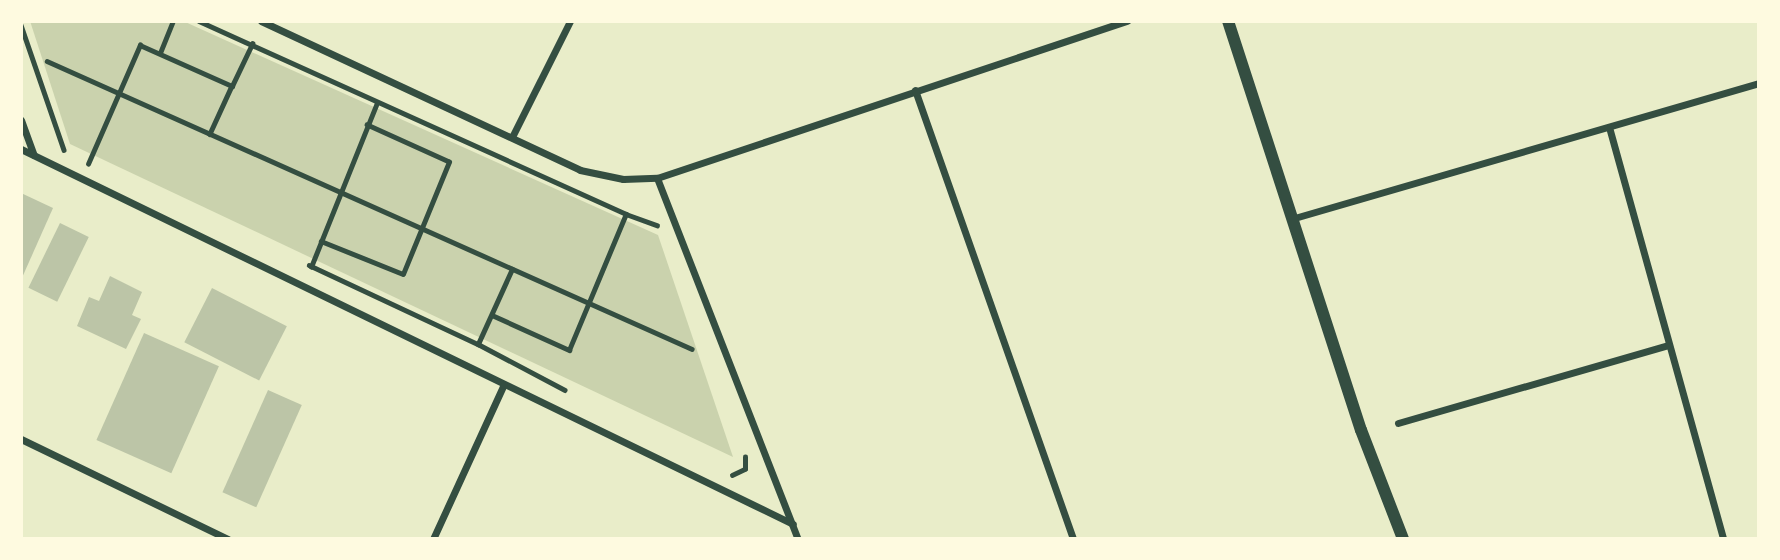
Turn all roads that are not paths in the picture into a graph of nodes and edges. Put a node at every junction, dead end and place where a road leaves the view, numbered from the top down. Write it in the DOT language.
graph roads {
  1 [pos="261,21"];
  2 [pos="570,21"];
  3 [pos="1128,21"];
  4 [pos="1228,21"];
  5 [pos="1759,83"];
  6 [pos="915,90"];
  7 [pos="21,120"];
  8 [pos="1609,127"];
  9 [pos="512,137"];
  10 [pos="21,149"];
  11 [pos="34,155"];
  12 [pos="657,178"];
  13 [pos="1291,219"];
  14 [pos="1668,345"];
  15 [pos="504,384"];
  16 [pos="1398,423"];
  17 [pos="21,439"];
  18 [pos="793,524"];
  19 [pos="228,539"];
  20 [pos="433,539"];
  21 [pos="798,539"];
  22 [pos="1073,539"];
  23 [pos="1402,539"];
  24 [pos="1723,539"];
  1 -- 9 [label="street"];
  2 -- 9 [label="street"];
  3 -- 6 [label="street"];
  4 -- 13 [label="street"];
  5 -- 8 [label="street"];
  6 -- 12 [label="street"];
  6 -- 22 [label="street"];
  7 -- 11 [label="street"];
  8 -- 13 [label="street"];
  8 -- 14 [label="street"];
  9 -- 12 [label="street"];
  10 -- 11 [label="street"];
  11 -- 15 [label="street"];
  12 -- 18 [label="street"];
  13 -- 23 [label="street"];
  14 -- 16 [label="street"];
  14 -- 24 [label="street"];
  15 -- 18 [label="street"];
  15 -- 20 [label="street"];
  17 -- 19 [label="street"];
  18 -- 21 [label="street"];
}
